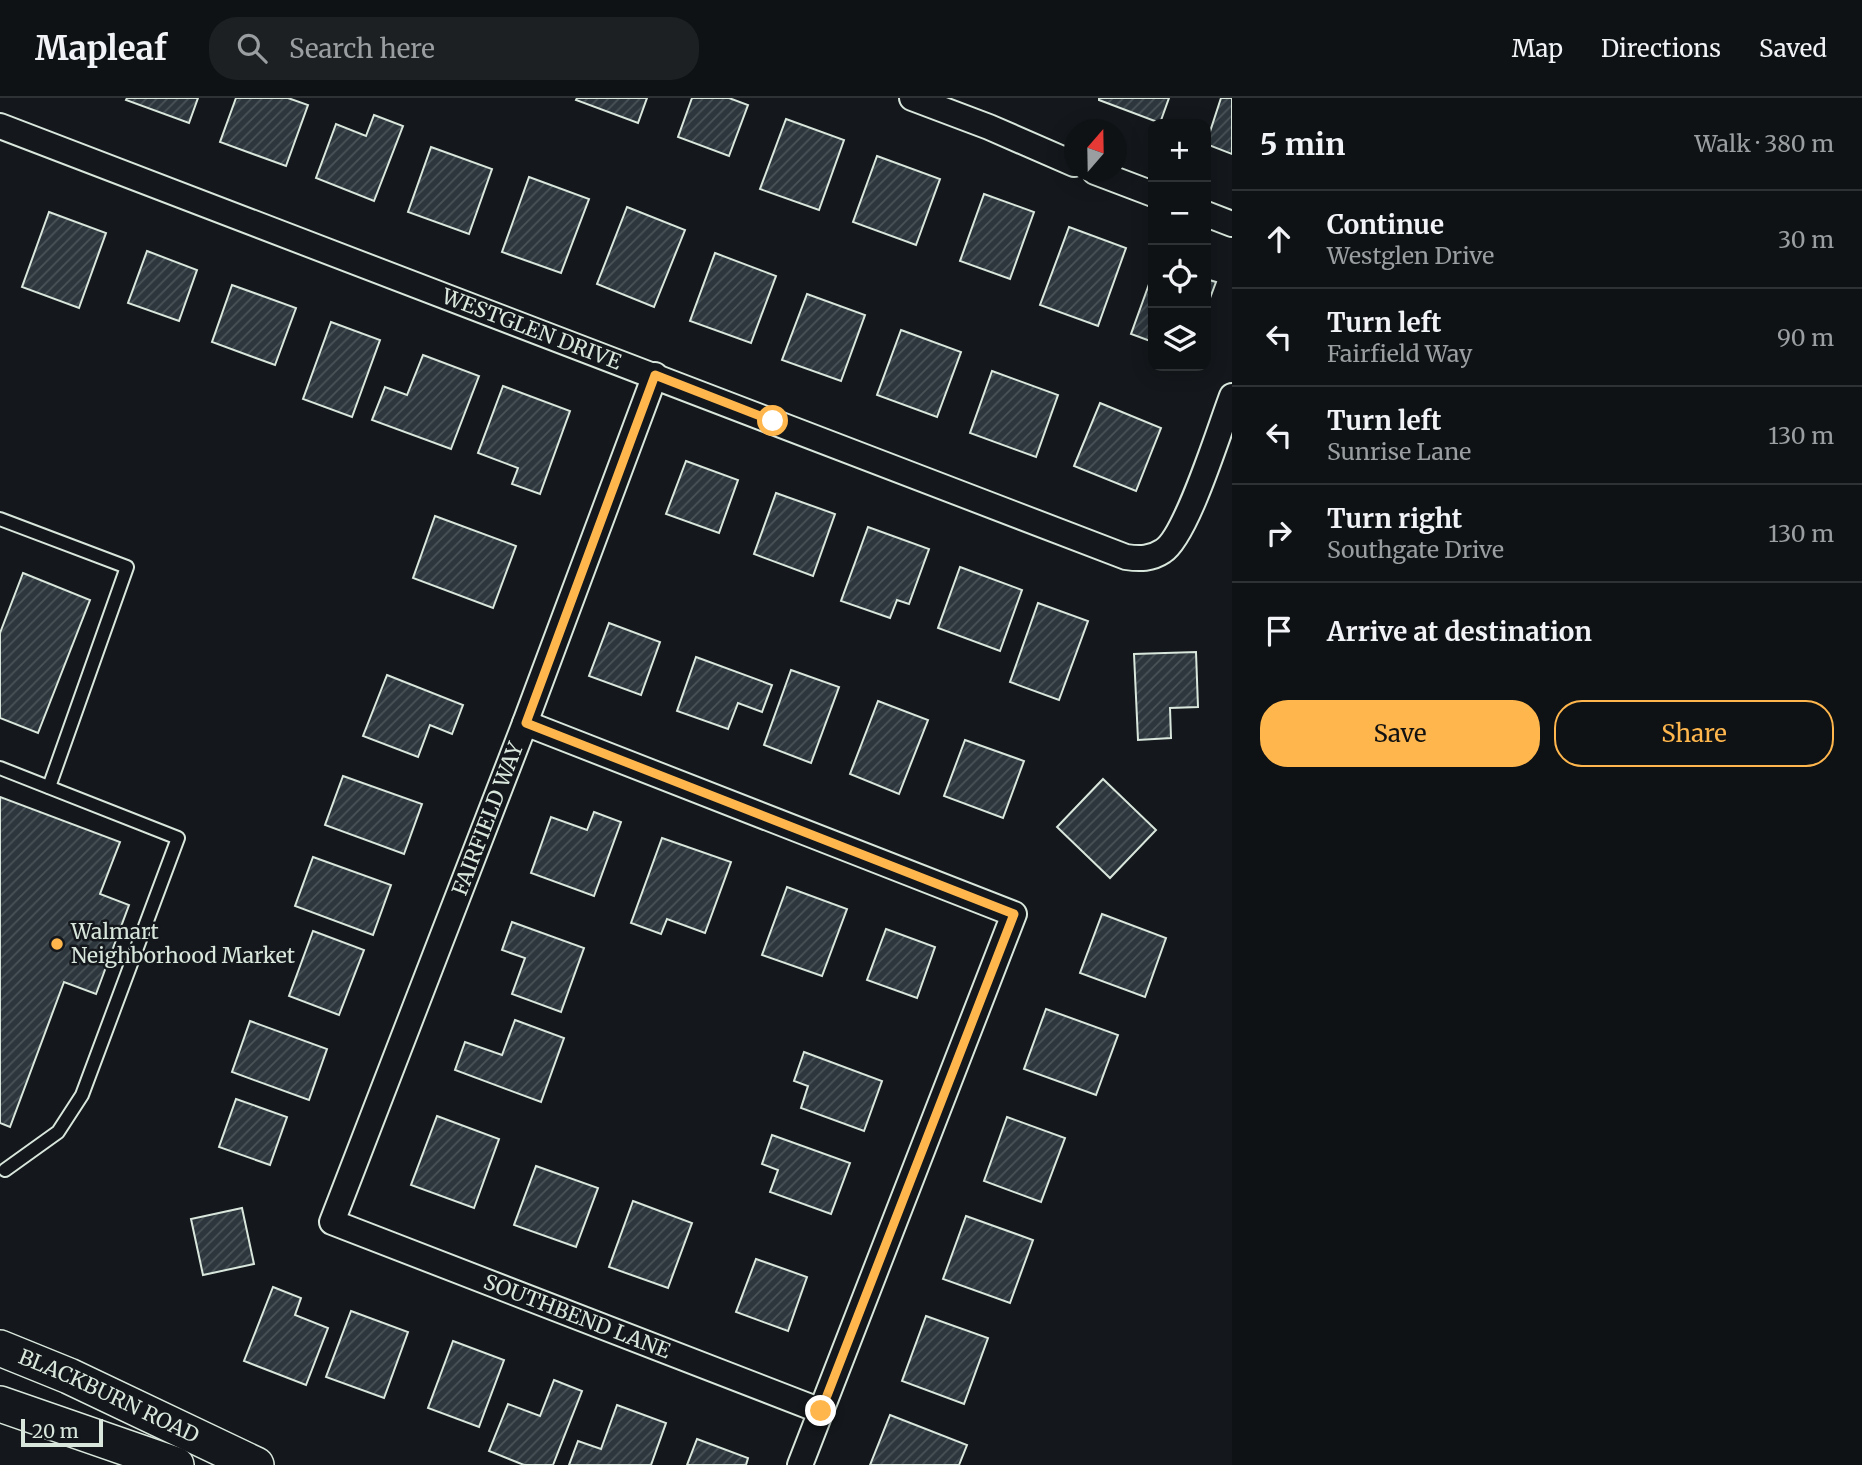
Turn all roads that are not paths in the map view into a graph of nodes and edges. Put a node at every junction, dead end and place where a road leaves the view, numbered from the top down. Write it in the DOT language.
graph roads {
  1 [pos="912,98"];
  2 [pos="0,126"];
  3 [pos="1064,160"];
  4 [pos="1121,182"];
  5 [pos="1148,192"];
  6 [pos="1211,216"];
  7 [pos="1232,224"];
  8 [pos="655,375"];
  9 [pos="1232,396"];
  10 [pos="0,519"];
  11 [pos="526,723"];
  12 [pos="0,768"];
  13 [pos="49,788"];
  14 [pos="3,1169"];
  15 [pos="0,1183"];
  16 [pos="332,1222"];
  17 [pos="0,1348"];
  18 [pos="0,1404"];
  19 [pos="821,1411"];
  20 [pos="174,1426"];
  21 [pos="165,1464"];
  22 [pos="256,1465"];
  23 [pos="800,1465"];
  1 -- 3 [label="street"];
  2 -- 8 [label="street, WESTGLEN DRIVE"];
  4 -- 5 [label="street"];
  6 -- 7 [label="street"];
  8 -- 9 [label="street, WESTGLEN DRIVE"];
  8 -- 11 [label="street, FAIRFIELD WAY"];
  10 -- 13 [label="lane"];
  11 -- 16 [label="street, FAIRFIELD WAY"];
  11 -- 19 [label="street"];
  12 -- 13 [label="lane"];
  13 -- 14 [label="lane"];
  14 -- 15 [label="lane"];
  16 -- 19 [label="street, SOUTHBEND LANE"];
  17 -- 20 [label="main road, BLACKBURN ROAD"];
  18 -- 21 [label="main road, BLACKBURN ROAD"];
  19 -- 23 [label="street"];
  20 -- 21 [label="street"];
  20 -- 22 [label="main road, BLACKBURN ROAD"];
}
